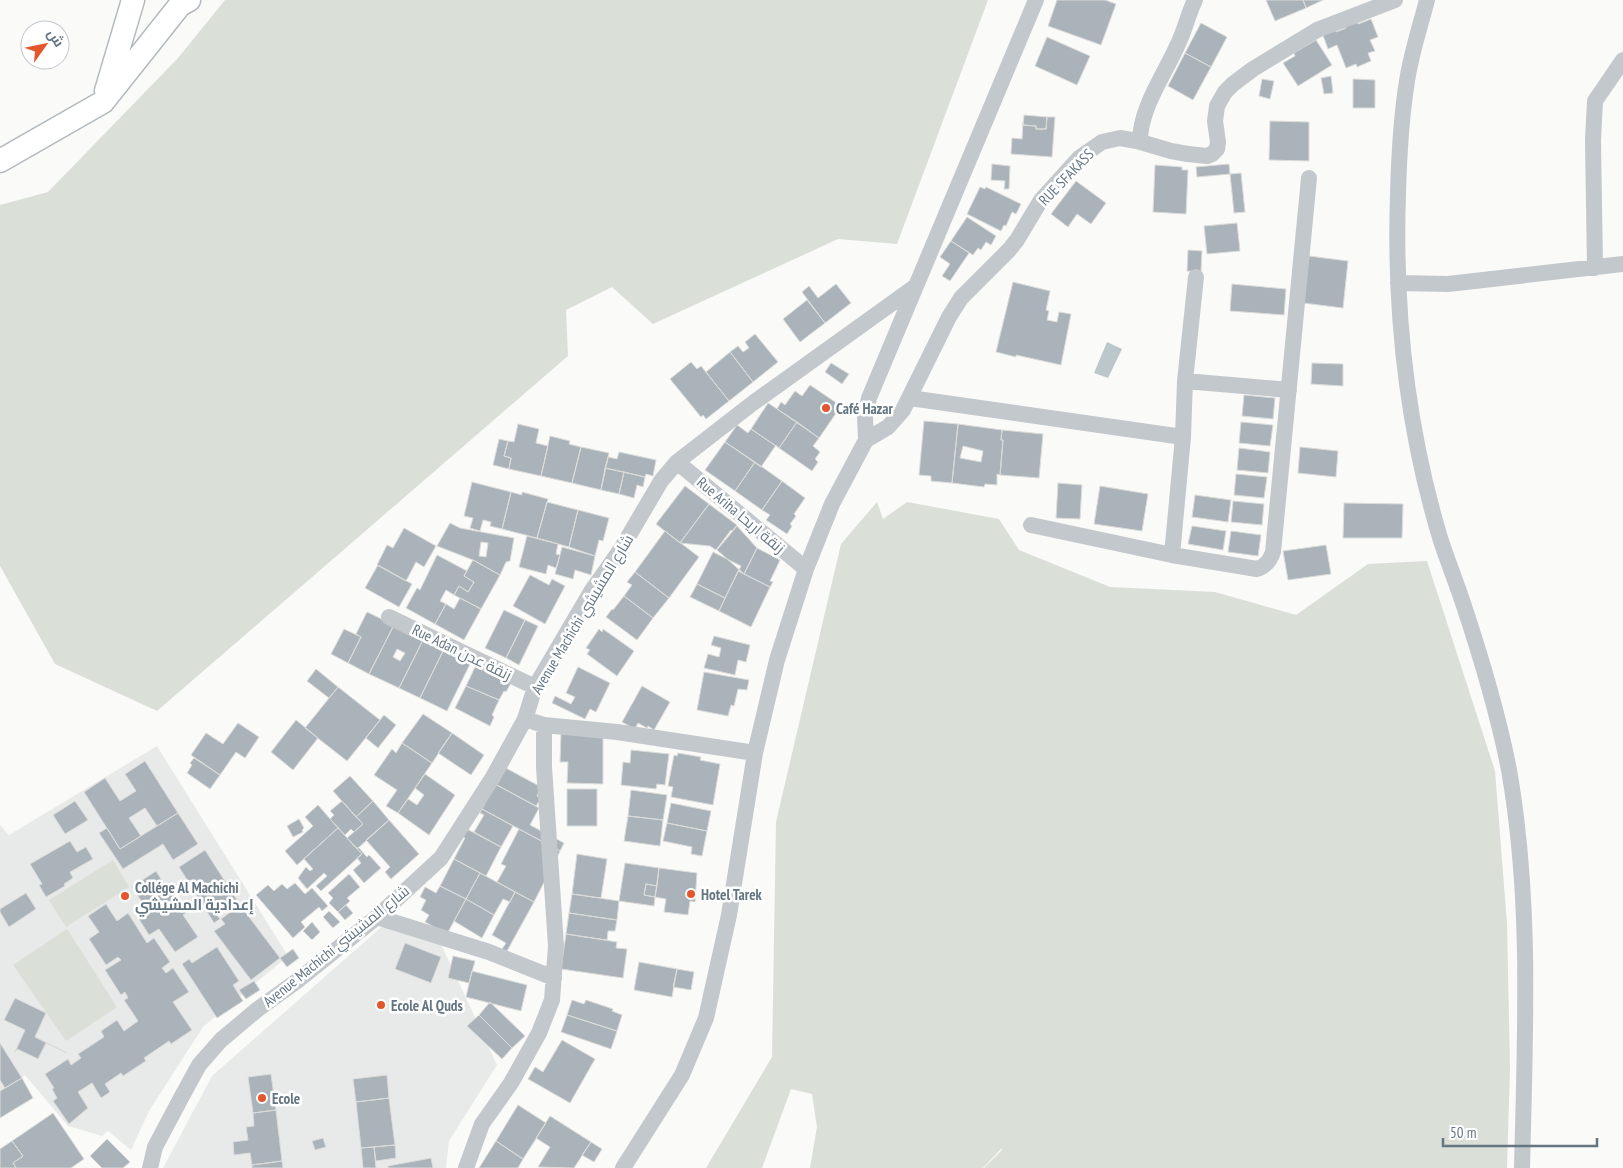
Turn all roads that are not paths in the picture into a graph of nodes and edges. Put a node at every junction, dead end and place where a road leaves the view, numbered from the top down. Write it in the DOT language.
graph roads {
  1 [pos="133,0"];
  2 [pos="189,0"];
  3 [pos="1036,0"];
  4 [pos="1195,0"];
  5 [pos="1395,0"];
  6 [pos="1427,0"];
  7 [pos="1623,60"];
  8 [pos="103,102"];
  9 [pos="1140,141"];
  10 [pos="0,161"];
  11 [pos="1309,178"];
  12 [pos="1623,264"];
  13 [pos="1595,268"];
  14 [pos="1196,277"];
  15 [pos="1398,282"];
  16 [pos="916,286"];
  17 [pos="1185,381"];
  18 [pos="1289,390"];
  19 [pos="910,398"];
  20 [pos="1183,438"];
  21 [pos="866,440"];
  22 [pos="677,462"];
  23 [pos="1031,525"];
  24 [pos="1172,556"];
  25 [pos="806,569"];
  26 [pos="389,617"];
  27 [pos="535,687"];
  28 [pos="525,719"];
  29 [pos="544,725"];
  30 [pos="755,753"];
  31 [pos="377,917"];
  32 [pos="554,978"];
  33 [pos="150,1168"];
  34 [pos="466,1168"];
  35 [pos="623,1168"];
  36 [pos="1522,1168"];
  1 -- 8 [label="street"];
  2 -- 8 [label="street"];
  3 -- 16 [label="street"];
  4 -- 9 [label="street"];
  5 -- 9 [label="street, RUE SFAKASS"];
  6 -- 15 [label="street"];
  7 -- 13 [label="street"];
  8 -- 10 [label="street"];
  9 -- 19 [label="street, RUE SFAKASS"];
  11 -- 18 [label="street"];
  12 -- 13 [label="street"];
  13 -- 15 [label="street"];
  14 -- 17 [label="street"];
  15 -- 36 [label="street"];
  16 -- 21 [label="street"];
  16 -- 22 [label="street, Avenue Machichi شارع المشيشي"];
  17 -- 18 [label="street"];
  17 -- 20 [label="street"];
  18 -- 24 [label="street"];
  19 -- 20 [label="street"];
  19 -- 21 [label="street, RUE SFAKASS"];
  20 -- 24 [label="street"];
  21 -- 25 [label="street"];
  22 -- 25 [label="street, Rue Ariha زنقة اريحا"];
  22 -- 27 [label="street, Avenue Machichi شارع المشيشي"];
  23 -- 24 [label="street"];
  25 -- 30 [label="street"];
  26 -- 27 [label="street, Rue Adan زنقة عدن"];
  27 -- 28 [label="street, Avenue Machichi شارع المشيشي"];
  28 -- 29 [label="street"];
  28 -- 31 [label="street, Avenue Machichi شارع المشيشي"];
  29 -- 30 [label="street"];
  29 -- 32 [label="street"];
  30 -- 35 [label="street"];
  31 -- 32 [label="street"];
  31 -- 33 [label="street, Avenue Machichi شارع المشيشي"];
  32 -- 34 [label="street"];
}
